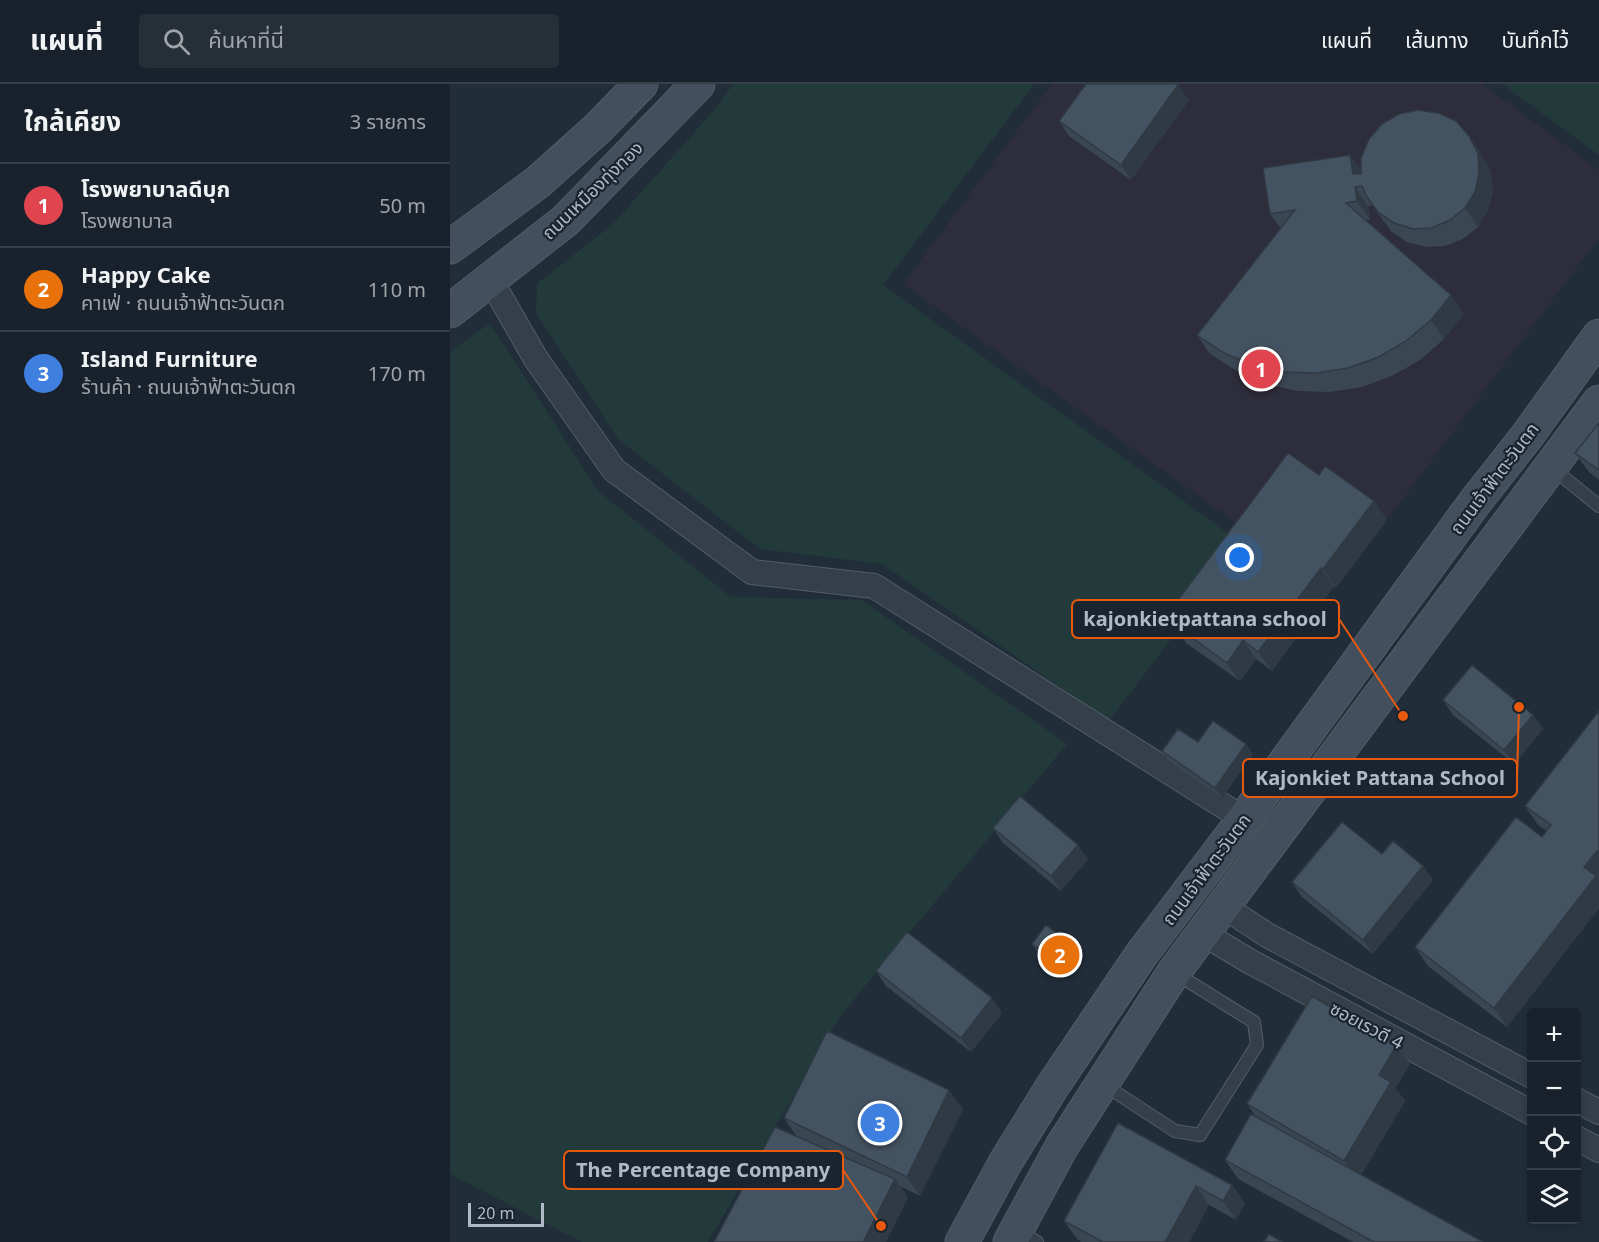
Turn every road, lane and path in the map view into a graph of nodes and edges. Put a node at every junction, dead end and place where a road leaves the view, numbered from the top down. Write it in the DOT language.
graph roads {
  1 [pos="641,84"];
  2 [pos="698,84"];
  3 [pos="450,248"];
  4 [pos="490,279"];
  5 [pos="450,311"];
  6 [pos="1599,336"];
  7 [pos="1599,402"];
  8 [pos="1551,466"];
  9 [pos="1599,506"];
  10 [pos="1244,819"];
  11 [pos="1222,906"];
  12 [pos="1204,934"];
  13 [pos="1174,972"];
  14 [pos="1527,1073"];
  15 [pos="1102,1083"];
  16 [pos="1581,1103"];
  17 [pos="1527,1110"];
  18 [pos="1599,1112"];
  19 [pos="1581,1141"];
  20 [pos="1599,1150"];
  21 [pos="1021,1238"];
  22 [pos="962,1242"];
  1 -- 3 [label="main road"];
  2 -- 4 [label="main road, ถนนเหมืองทุ่งทอง"];
  4 -- 5 [label="main road, ถนนเหมืองทุ่งทอง"];
  4 -- 10 [label="street"];
  6 -- 10 [label="main road, ถนนเจ้าฟ้าตะวันตก"];
  7 -- 8 [label="main road"];
  8 -- 9 [label="lane"];
  8 -- 11 [label="main road"];
  10 -- 22 [label="main road, ถนนเจ้าฟ้าตะวันตก"];
  11 -- 12 [label="main road"];
  11 -- 14 [label="street, ซอยเรวดี 4"];
  12 -- 13 [label="main road"];
  12 -- 17 [label="street, ซอยเรวดี 4"];
  13 -- 15 [label="main road"];
  13 -- 15 [label="lane"];
  15 -- 21 [label="main road"];
  16 -- 18 [label="street"];
  19 -- 20 [label="street"];
}
